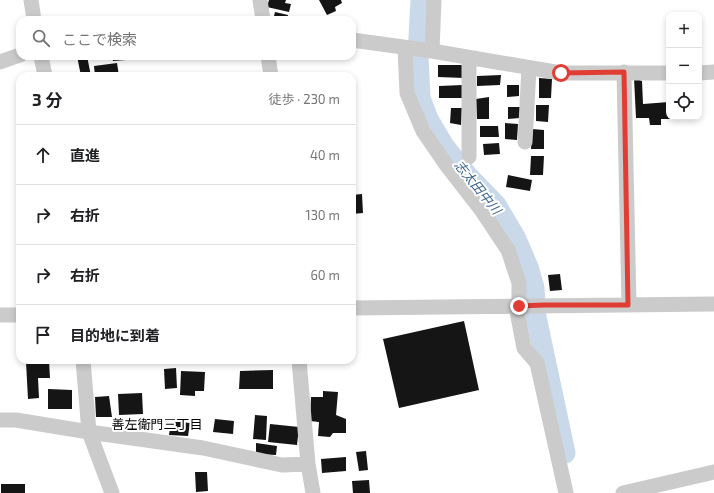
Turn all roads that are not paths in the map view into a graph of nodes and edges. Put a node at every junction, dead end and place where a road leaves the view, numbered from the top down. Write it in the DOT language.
graph roads {
  1 [pos="31,0"];
  2 [pos="260,0"];
  3 [pos="434,0"];
  4 [pos="33,16"];
  5 [pos="262,16"];
  6 [pos="356,41"];
  7 [pos="407,48"];
  8 [pos="429,51"];
  9 [pos="16,56"];
  10 [pos="469,58"];
  11 [pos="42,60"];
  12 [pos="268,60"];
  13 [pos="0,62"];
  14 [pos="529,68"];
  15 [pos="44,72"];
  16 [pos="270,72"];
  17 [pos="624,72"];
  18 [pos="714,72"];
  19 [pos="666,73"];
  20 [pos="702,73"];
  21 [pos="525,142"];
  22 [pos="468,157"];
  23 [pos="714,304"];
  24 [pos="628,305"];
  25 [pos="520,306"];
  26 [pos="356,308"];
  27 [pos="0,315"];
  28 [pos="16,315"];
  29 [pos="83,364"];
  30 [pos="299,364"];
  31 [pos="0,420"];
  32 [pos="89,432"];
  33 [pos="308,464"];
  34 [pos="714,472"];
  35 [pos="112,493"];
  36 [pos="313,493"];
  37 [pos="566,493"];
  38 [pos="623,493"];
  1 -- 4 [label="street"];
  2 -- 5 [label="street"];
  3 -- 8 [label="street"];
  6 -- 7 [label="street"];
  7 -- 8 [label="street"];
  7 -- 25 [label="street"];
  8 -- 10 [label="street"];
  9 -- 13 [label="street"];
  10 -- 14 [label="street"];
  10 -- 22 [label="street"];
  11 -- 15 [label="street"];
  12 -- 16 [label="street"];
  14 -- 17 [label="street"];
  14 -- 21 [label="street"];
  17 -- 19 [label="street"];
  17 -- 24 [label="street"];
  18 -- 20 [label="street"];
  23 -- 24 [label="street"];
  24 -- 25 [label="street"];
  25 -- 26 [label="street"];
  25 -- 37 [label="street"];
  27 -- 28 [label="street"];
  29 -- 32 [label="street"];
  30 -- 33 [label="street"];
  31 -- 32 [label="street"];
  32 -- 33 [label="street"];
  32 -- 35 [label="street"];
  33 -- 36 [label="street"];
  34 -- 38 [label="street"];
}
